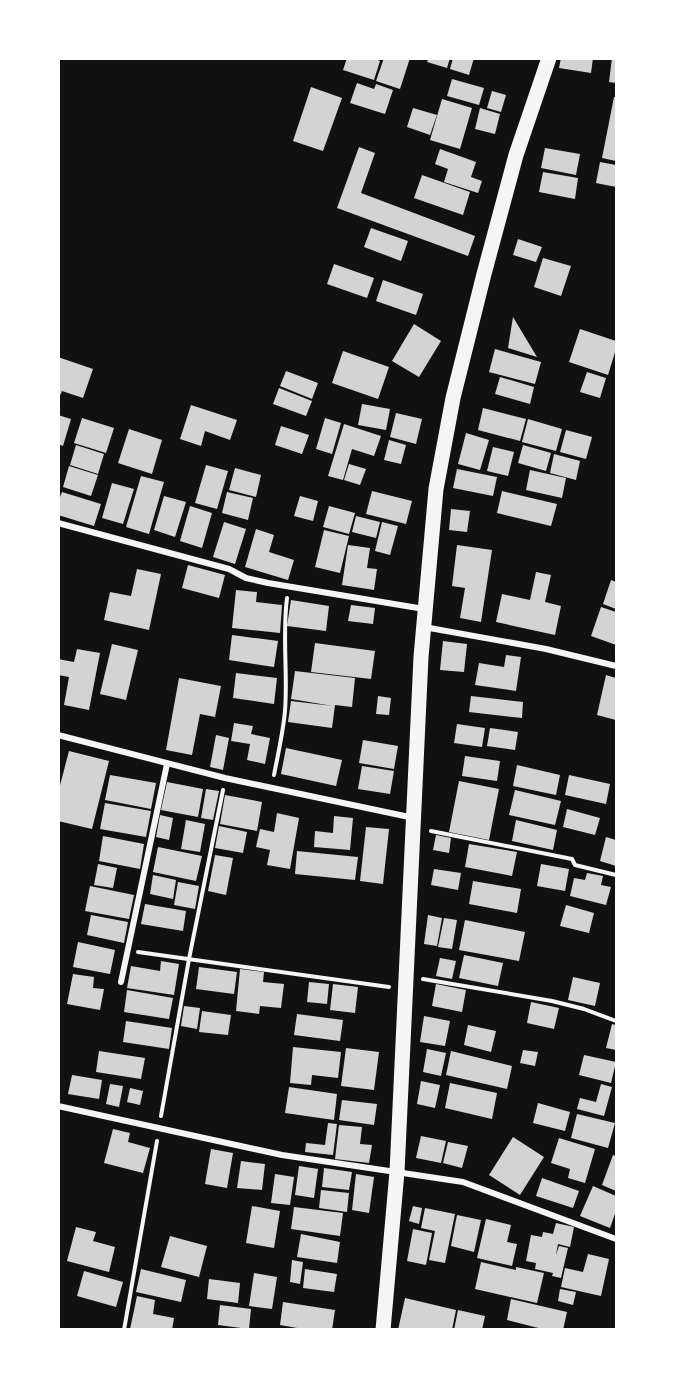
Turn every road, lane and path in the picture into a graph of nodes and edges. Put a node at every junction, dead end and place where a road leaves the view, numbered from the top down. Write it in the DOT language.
graph roads {
  1 [pos="549,58"];
  2 [pos="58,523"];
  3 [pos="289,587"];
  4 [pos="424,609"];
  5 [pos="424,627"];
  6 [pos="616,666"];
  7 [pos="58,735"];
  8 [pos="167,764"];
  9 [pos="225,778"];
  10 [pos="271,788"];
  11 [pos="415,823"];
  12 [pos="616,875"];
  13 [pos="129,950"];
  14 [pos="189,959"];
  15 [pos="121,982"];
  16 [pos="407,983"];
  17 [pos="616,1021"];
  18 [pos="58,1106"];
  19 [pos="159,1128"];
  20 [pos="397,1172"];
  21 [pos="616,1239"];
  22 [pos="124,1329"];
  23 [pos="383,1329"];
  1 -- 4 [label="main road"];
  2 -- 3 [label="street"];
  3 -- 4 [label="street"];
  3 -- 10 [label="path"];
  4 -- 5 [label="main road"];
  5 -- 6 [label="street"];
  5 -- 11 [label="main road"];
  7 -- 8 [label="street"];
  8 -- 9 [label="street"];
  8 -- 13 [label="street"];
  9 -- 10 [label="street"];
  9 -- 14 [label="path"];
  10 -- 11 [label="street"];
  11 -- 12 [label="path"];
  11 -- 16 [label="main road"];
  13 -- 14 [label="path"];
  13 -- 15 [label="street"];
  14 -- 16 [label="path"];
  14 -- 19 [label="path"];
  16 -- 17 [label="path"];
  16 -- 20 [label="main road"];
  18 -- 19 [label="street"];
  19 -- 20 [label="street"];
  19 -- 22 [label="path"];
  20 -- 21 [label="street"];
  20 -- 23 [label="main road"];
}
